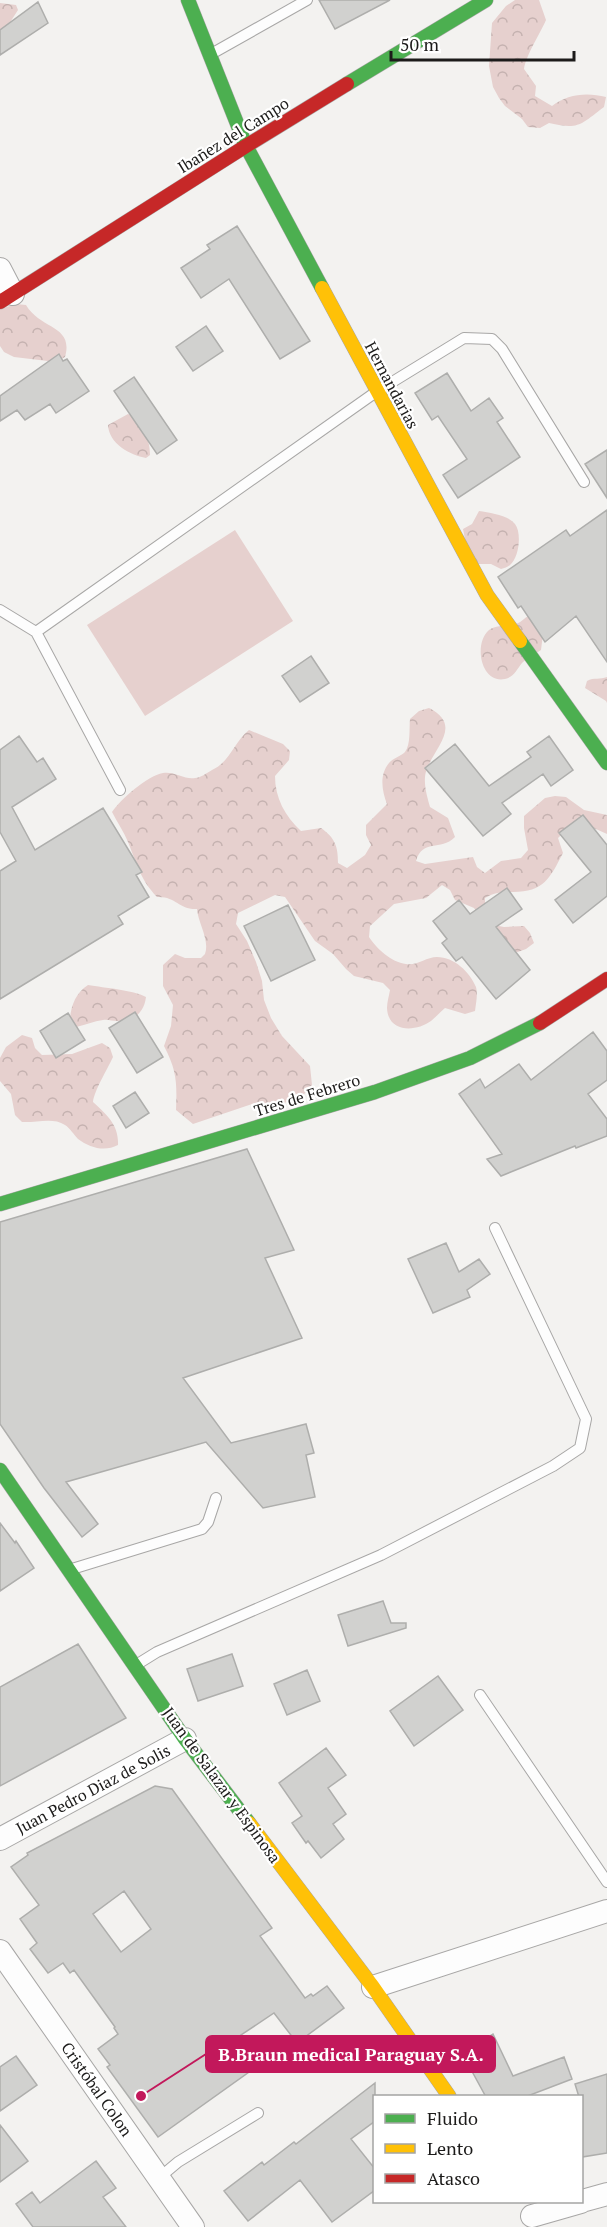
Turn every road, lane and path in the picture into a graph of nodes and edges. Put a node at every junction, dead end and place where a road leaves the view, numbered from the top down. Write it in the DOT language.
graph roads {
  1 [pos="188,0"];
  2 [pos="307,0"];
  3 [pos="486,0"];
  4 [pos="210,55"];
  5 [pos="246,146"];
  6 [pos="0,268"];
  7 [pos="6,298"];
  8 [pos="376,392"];
  9 [pos="584,482"];
  10 [pos="0,610"];
  11 [pos="36,632"];
  12 [pos="607,763"];
  13 [pos="120,790"];
  14 [pos="607,979"];
  15 [pos="0,1204"];
  16 [pos="495,1228"];
  17 [pos="0,1470"];
  18 [pos="216,1498"];
  19 [pos="69,1569"];
  20 [pos="135,1665"];
  21 [pos="480,1695"];
  22 [pos="185,1739"];
  23 [pos="0,1839"];
  24 [pos="607,1882"];
  25 [pos="607,1911"];
  26 [pos="0,1951"];
  27 [pos="373,1987"];
  28 [pos="448,2095"];
  29 [pos="258,2113"];
  30 [pos="159,2178"];
  31 [pos="607,2194"];
  32 [pos="583,2200"];
  33 [pos="574,2203"];
  34 [pos="530,2215"];
  35 [pos="194,2227"];
  1 -- 4 [label="street, Hernandarias"];
  2 -- 4 [label="lane"];
  3 -- 5 [label="street, Ibañez del Campo"];
  4 -- 5 [label="street, Hernandarias"];
  5 -- 7 [label="street, Ibañez del Campo"];
  5 -- 8 [label="street, Hernandarias"];
  6 -- 7 [label="street"];
  8 -- 9 [label="lane"];
  8 -- 11 [label="lane"];
  8 -- 12 [label="street, Hernandarias"];
  10 -- 11 [label="lane"];
  11 -- 13 [label="lane"];
  14 -- 15 [label="street, Tres de Febrero"];
  16 -- 20 [label="lane"];
  17 -- 19 [label="street, Juan de Salazar y Espinosa"];
  18 -- 19 [label="lane"];
  19 -- 20 [label="street, Juan de Salazar y Espinosa"];
  20 -- 22 [label="street, Juan de Salazar y Espinosa"];
  21 -- 24 [label="lane"];
  22 -- 23 [label="street, Juan Pedro Diaz de Solis"];
  22 -- 27 [label="street, Juan de Salazar y Espinosa"];
  25 -- 27 [label="street"];
  26 -- 30 [label="street, Cristóbal Colon"];
  27 -- 28 [label="street, Juan de Salazar y Espinosa"];
  29 -- 30 [label="lane"];
  30 -- 35 [label="street, Cristóbal Colon"];
  31 -- 32 [label="street"];
  33 -- 34 [label="street"];
}
